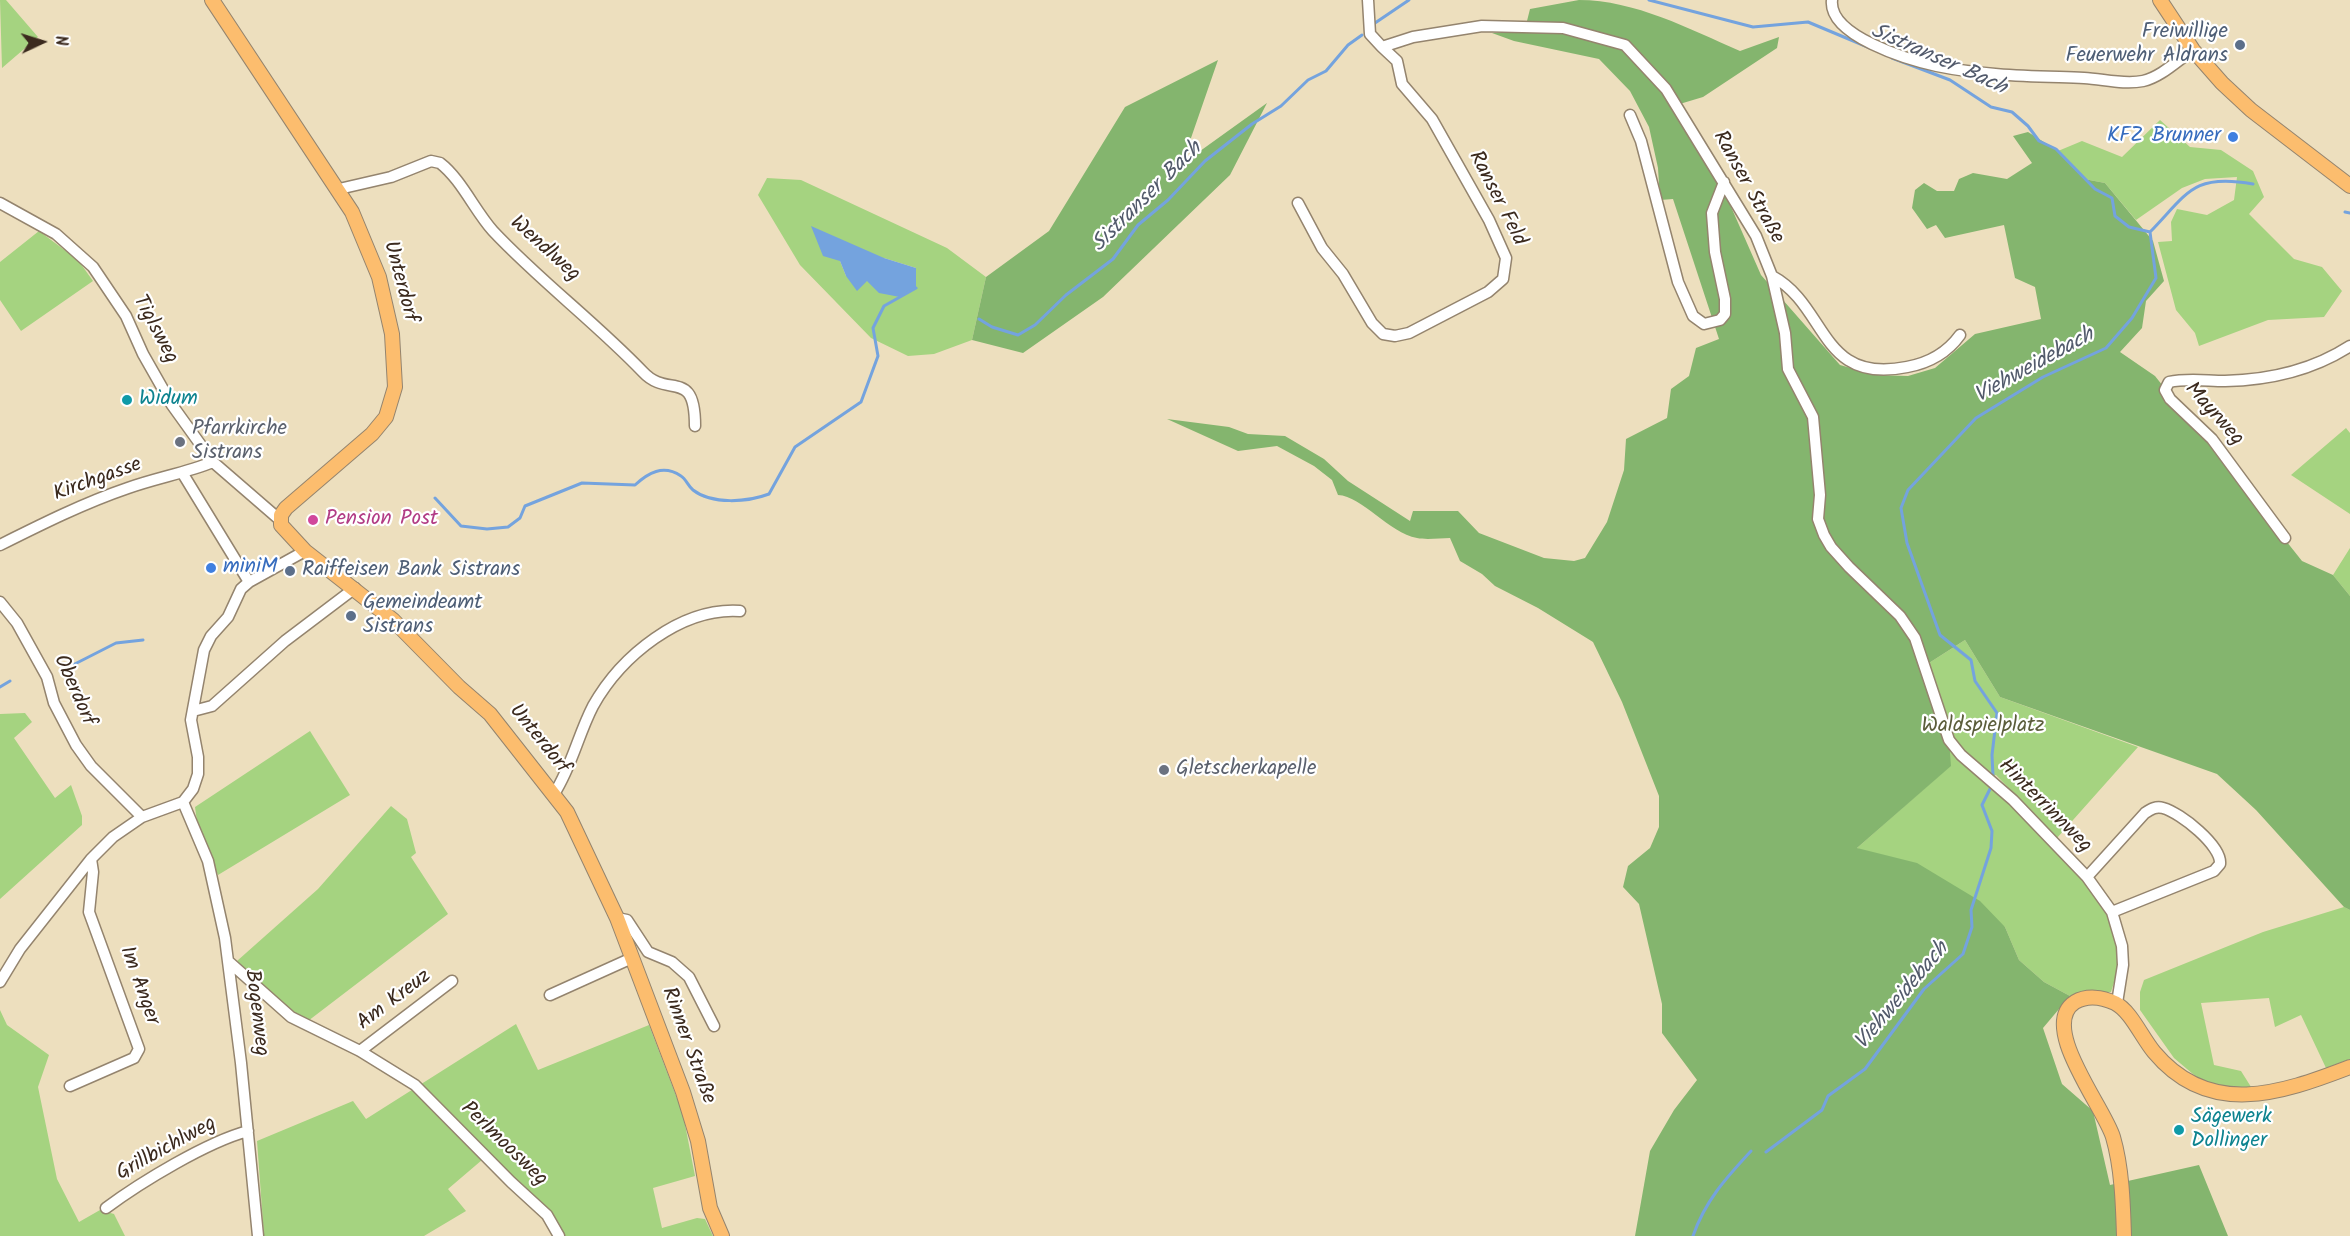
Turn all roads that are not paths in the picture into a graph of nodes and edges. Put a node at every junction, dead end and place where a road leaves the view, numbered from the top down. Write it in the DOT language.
graph roads {
  1 [pos="212,0"];
  2 [pos="1368,0"];
  3 [pos="1832,0"];
  4 [pos="2160,0"];
  5 [pos="1382,47"];
  6 [pos="2193,50"];
  7 [pos="1630,115"];
  8 [pos="1724,182"];
  9 [pos="2350,186"];
  10 [pos="339,189"];
  11 [pos="0,203"];
  12 [pos="1298,203"];
  13 [pos="1772,276"];
  14 [pos="1960,335"];
  15 [pos="2350,346"];
  16 [pos="695,426"];
  17 [pos="213,462"];
  18 [pos="183,474"];
  19 [pos="280,520"];
  20 [pos="2285,538"];
  21 [pos="0,545"];
  22 [pos="306,551"];
  23 [pos="249,582"];
  24 [pos="355,588"];
  25 [pos="0,602"];
  26 [pos="740,611"];
  27 [pos="193,711"];
  28 [pos="1949,740"];
  29 [pos="554,794"];
  30 [pos="183,802"];
  31 [pos="142,817"];
  32 [pos="90,859"];
  33 [pos="2087,877"];
  34 [pos="2112,912"];
  35 [pos="617,918"];
  36 [pos="632,958"];
  37 [pos="228,961"];
  38 [pos="452,981"];
  39 [pos="0,982"];
  40 [pos="550,995"];
  41 [pos="2117,1004"];
  42 [pos="714,1026"];
  43 [pos="360,1052"];
  44 [pos="2350,1067"];
  45 [pos="415,1085"];
  46 [pos="70,1086"];
  47 [pos="248,1131"];
  48 [pos="106,1208"];
  49 [pos="258,1236"];
  50 [pos="559,1236"];
  51 [pos="722,1236"];
  52 [pos="2124,1236"];
  1 -- 10 [label="main road, Unterdorf"];
  2 -- 5 [label="street"];
  3 -- 6 [label="street"];
  4 -- 6 [label="main road"];
  5 -- 8 [label="street, Ranser Straße"];
  5 -- 12 [label="street, Ranser Feld"];
  6 -- 9 [label="main road"];
  7 -- 8 [label="street"];
  8 -- 13 [label="street, Ranser Straße"];
  10 -- 16 [label="street, Wendlweg"];
  10 -- 19 [label="main road, Unterdorf"];
  11 -- 17 [label="street, Tiglsweg"];
  13 -- 14 [label="street"];
  13 -- 28 [label="street, Ranser Straße"];
  15 -- 20 [label="street, Mayrweg"];
  17 -- 18 [label="street, Kirchgasse"];
  17 -- 19 [label="street, Tiglsweg"];
  18 -- 21 [label="street, Kirchgasse"];
  18 -- 23 [label="street"];
  19 -- 22 [label="main road, Unterdorf"];
  22 -- 23 [label="street"];
  22 -- 24 [label="main road, Unterdorf"];
  23 -- 27 [label="street"];
  24 -- 27 [label="street"];
  24 -- 29 [label="main road, Unterdorf"];
  25 -- 31 [label="street, Oberdorf"];
  26 -- 29 [label="street"];
  27 -- 30 [label="street"];
  28 -- 33 [label="street, Hinterrinnweg"];
  29 -- 35 [label="main road, Unterdorf"];
  30 -- 31 [label="street"];
  30 -- 37 [label="street, Bogenweg"];
  31 -- 32 [label="street"];
  32 -- 39 [label="street"];
  32 -- 46 [label="street, Im Anger"];
  33 -- 34 [label="street, Hinterrinnweg"];
  33 -- 34 [label="street, Hinterrinnweg"];
  34 -- 41 [label="street, Hinterrinnweg"];
  35 -- 36 [label="main road, Unterdorf"];
  35 -- 42 [label="street"];
  36 -- 40 [label="street"];
  36 -- 51 [label="main road, Rinner Straße"];
  37 -- 43 [label="street, Am Kreuz"];
  37 -- 47 [label="street, Bogenweg"];
  38 -- 43 [label="street, Am Kreuz"];
  41 -- 44 [label="main road"];
  41 -- 52 [label="main road"];
  43 -- 45 [label="street, Am Kreuz"];
  45 -- 50 [label="street, Perlmoosweg"];
  47 -- 48 [label="street, Grillbichlweg"];
  47 -- 49 [label="street, Bogenweg"];
}
